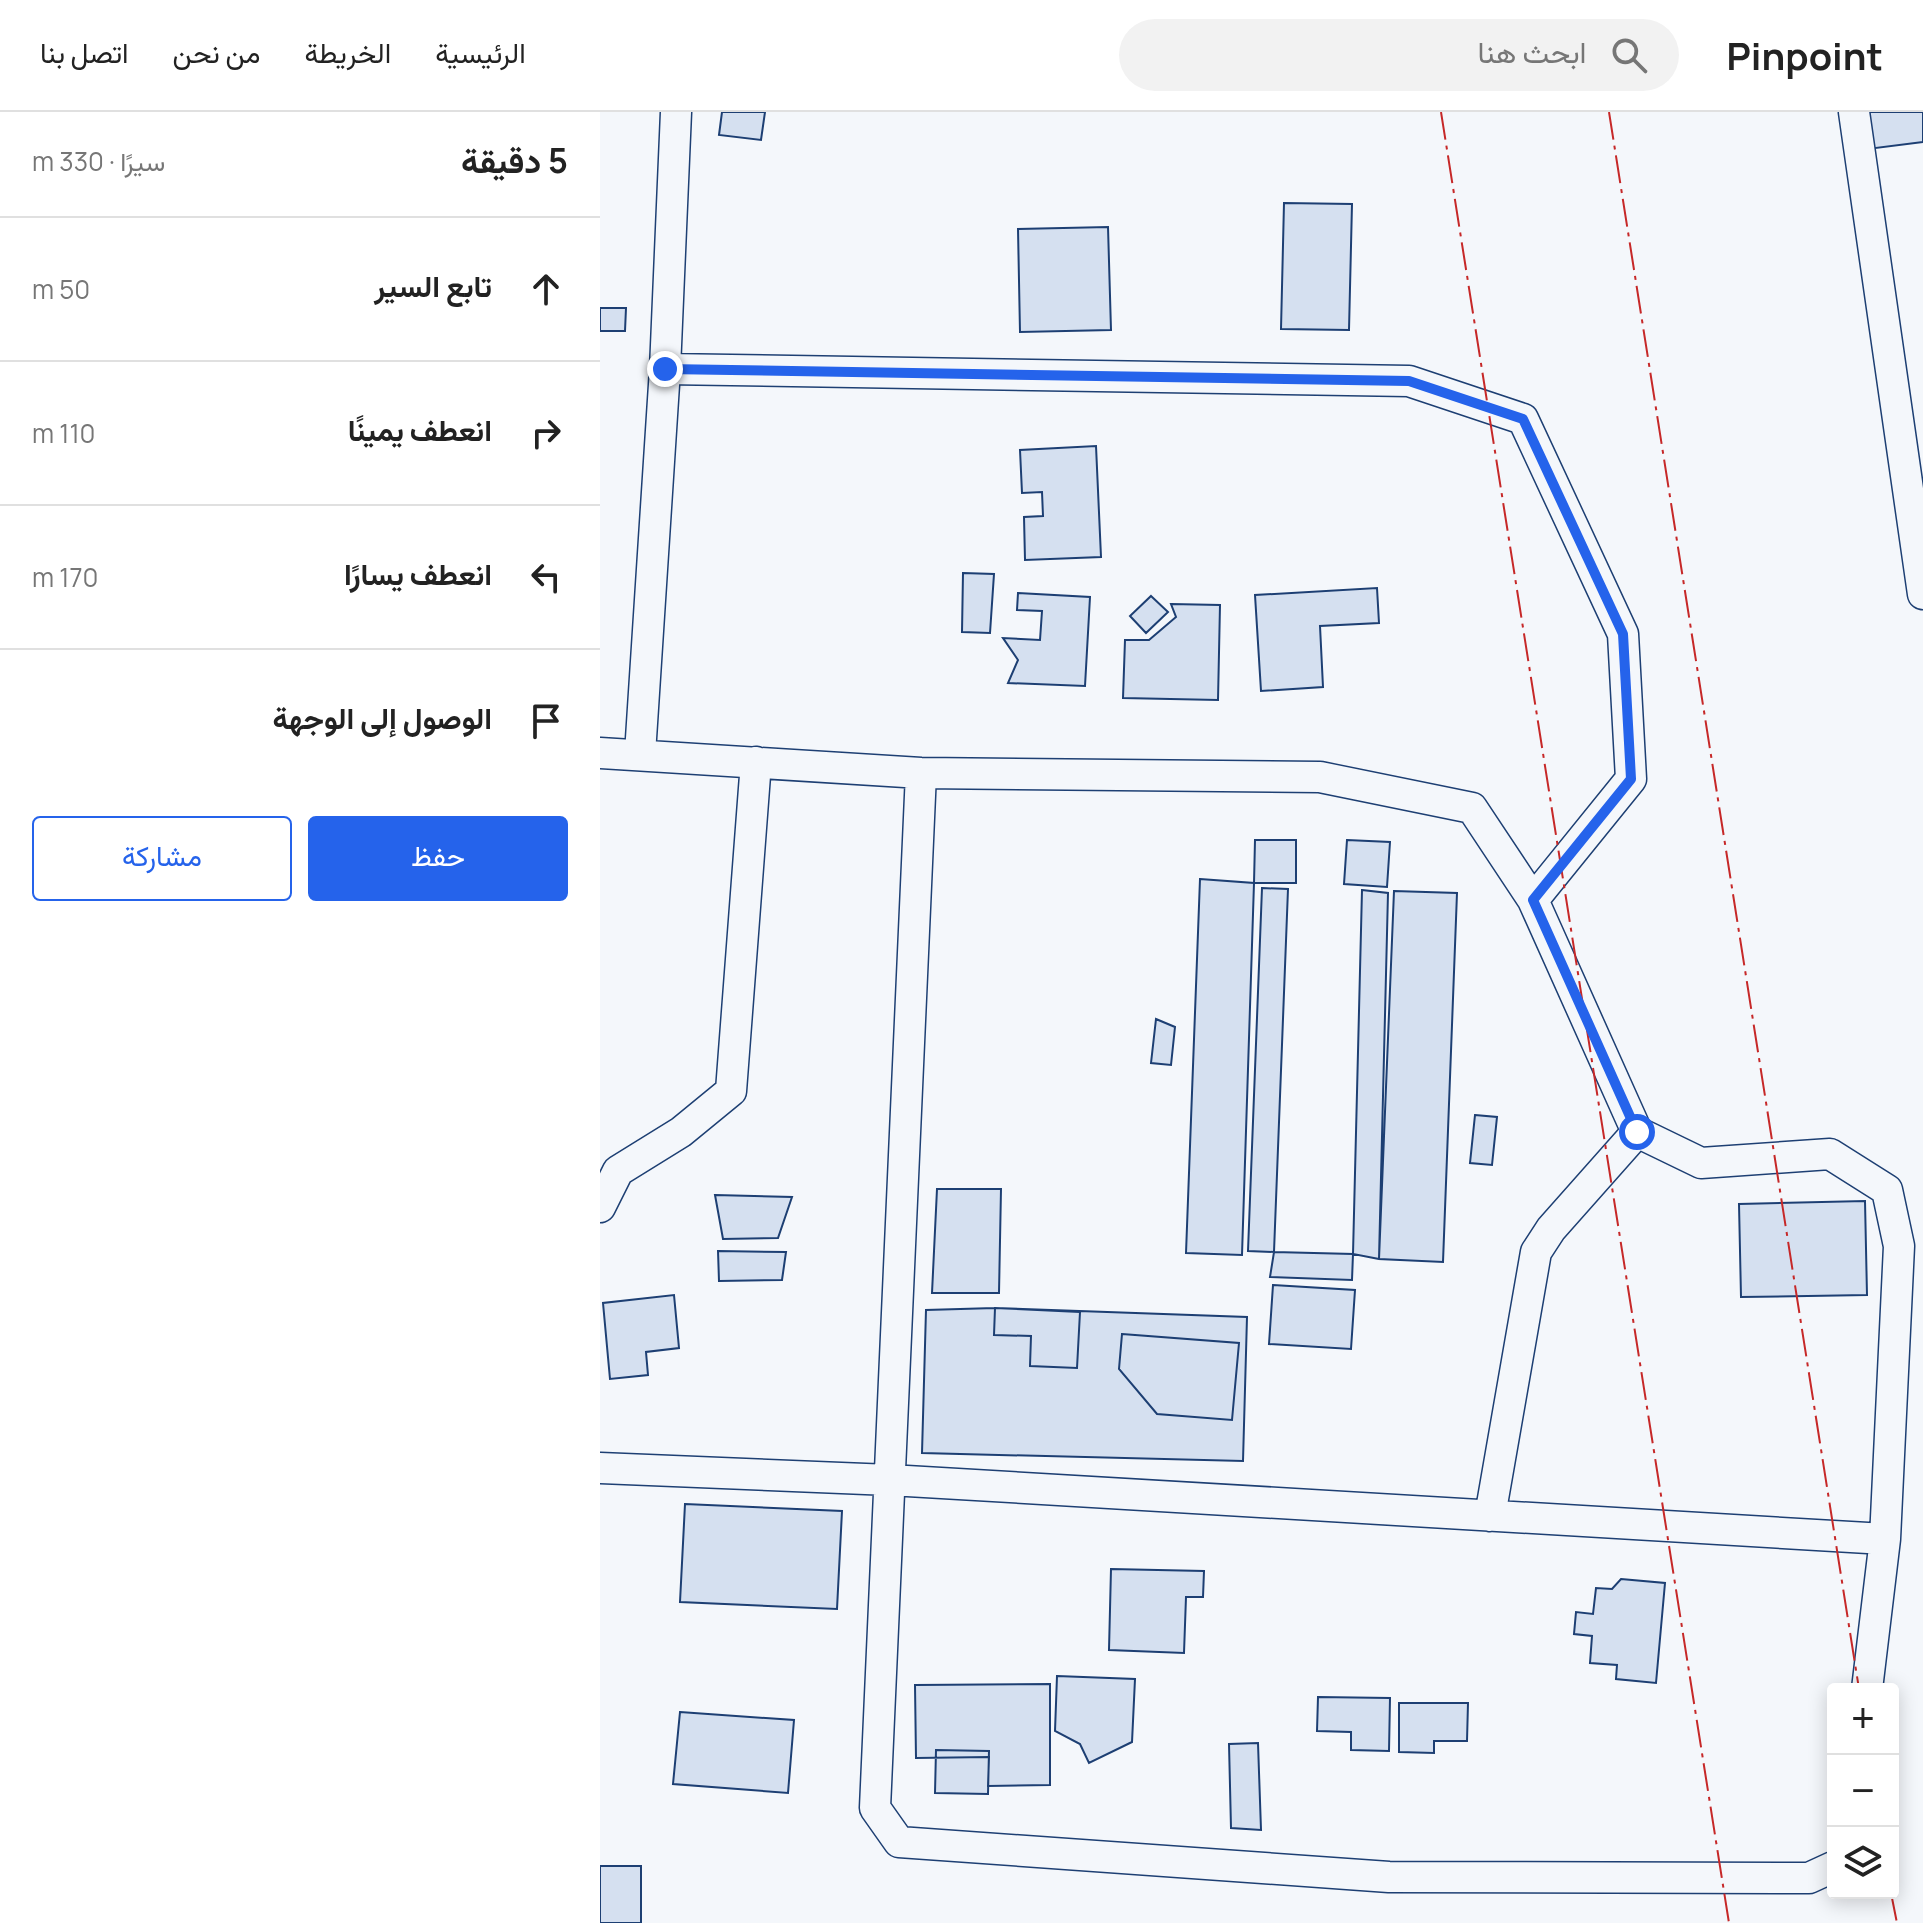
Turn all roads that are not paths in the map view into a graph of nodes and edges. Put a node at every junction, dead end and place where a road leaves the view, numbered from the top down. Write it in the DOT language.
graph roads {
  1 [pos="676,112"];
  2 [pos="1854,112"];
  3 [pos="665,369"];
  4 [pos="1923,594"];
  5 [pos="600,753"];
  6 [pos="640,754"];
  7 [pos="756,762"];
  8 [pos="921,773"];
  9 [pos="1533,900"];
  10 [pos="1637,1132"];
  11 [pos="600,1207"];
  12 [pos="600,1468"];
  13 [pos="890,1480"];
  14 [pos="1490,1516"];
  15 [pos="1885,1539"];
  16 [pos="1868,1683"];
  17 [pos="1827,1870"];
  1 -- 3 [label="street"];
  2 -- 4 [label="street"];
  3 -- 6 [label="street"];
  3 -- 9 [label="street"];
  5 -- 6 [label="street"];
  6 -- 7 [label="street"];
  7 -- 8 [label="street"];
  7 -- 11 [label="street"];
  8 -- 9 [label="street"];
  8 -- 13 [label="street"];
  9 -- 10 [label="street"];
  10 -- 14 [label="street"];
  10 -- 15 [label="street"];
  12 -- 13 [label="street"];
  13 -- 14 [label="street"];
  13 -- 17 [label="street"];
  14 -- 15 [label="street"];
  15 -- 16 [label="street"];
}
